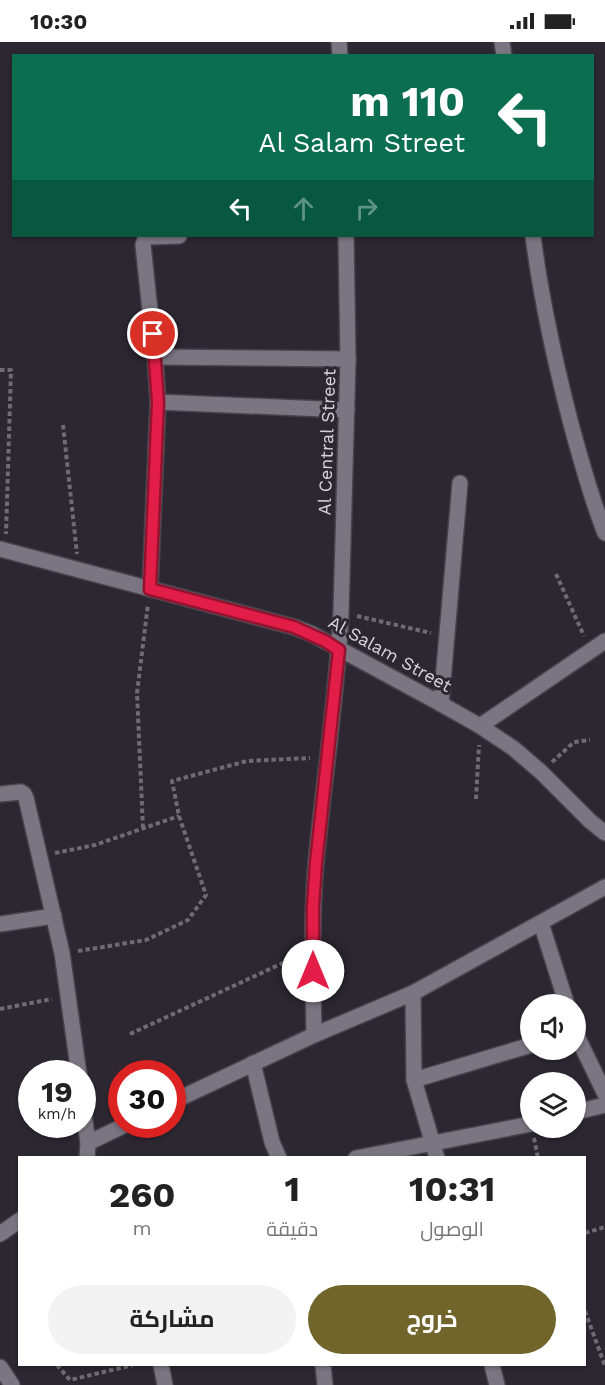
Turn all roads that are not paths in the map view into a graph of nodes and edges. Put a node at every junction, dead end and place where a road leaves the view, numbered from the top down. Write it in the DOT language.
graph roads {
  1 [pos="148,237"];
  2 [pos="346,237"];
  3 [pos="533,237"];
  4 [pos="155,357"];
  5 [pos="348,359"];
  6 [pos="158,402"];
  7 [pos="347,410"];
  8 [pos="460,483"];
  9 [pos="605,533"];
  10 [pos="3,549"];
  11 [pos="150,589"];
  12 [pos="605,641"];
  13 [pos="339,650"];
  14 [pos="441,704"];
  15 [pos="480,726"];
  16 [pos="0,794"];
  17 [pos="605,833"];
  18 [pos="605,886"];
  19 [pos="54,916"];
  20 [pos="541,923"];
  21 [pos="0,924"];
  22 [pos="413,993"];
  23 [pos="564,994"];
  24 [pos="314,1035"];
  25 [pos="520,1047"];
  26 [pos="586,1055"];
  27 [pos="77,1060"];
  28 [pos="254,1063"];
  29 [pos="414,1080"];
  30 [pos="605,1094"];
  31 [pos="186,1095"];
  32 [pos="605,1105"];
  33 [pos="586,1110"];
  34 [pos="520,1126"];
  35 [pos="108,1136"];
  36 [pos="432,1143"];
  37 [pos="87,1150"];
  38 [pos="278,1156"];
  39 [pos="366,1156"];
  40 [pos="436,1156"];
  41 [pos="18,1221"];
  42 [pos="0,1234"];
  43 [pos="161,1366"];
  44 [pos="322,1366"];
  45 [pos="492,1366"];
  46 [pos="0,1367"];
  47 [pos="12,1385"];
  48 [pos="165,1385"];
  49 [pos="325,1385"];
  50 [pos="497,1385"];
  1 -- 4 [label="street"];
  2 -- 5 [label="street, Al Central Street"];
  3 -- 9 [label="street"];
  4 -- 5 [label="street"];
  4 -- 6 [label="street"];
  5 -- 7 [label="street, Al Central Street"];
  6 -- 7 [label="street"];
  6 -- 11 [label="street"];
  7 -- 13 [label="street, Al Central Street"];
  8 -- 14 [label="street"];
  10 -- 11 [label="street, Al Salam Street"];
  11 -- 13 [label="street, Al Salam Street"];
  12 -- 15 [label="street"];
  13 -- 14 [label="street, Al Salam Street"];
  13 -- 24 [label="street, Al Central Street"];
  14 -- 15 [label="street, Al Salam Street"];
  15 -- 17 [label="street, Al Salam Street"];
  16 -- 19 [label="street"];
  18 -- 20 [label="street"];
  19 -- 21 [label="street"];
  19 -- 27 [label="street"];
  20 -- 22 [label="street"];
  20 -- 23 [label="street"];
  22 -- 24 [label="street"];
  22 -- 29 [label="street"];
  24 -- 28 [label="street"];
  25 -- 29 [label="street"];
  26 -- 30 [label="street"];
  28 -- 31 [label="street"];
  28 -- 38 [label="street"];
  29 -- 36 [label="street"];
  32 -- 33 [label="street"];
  34 -- 36 [label="street"];
  35 -- 37 [label="street"];
  36 -- 39 [label="street"];
  36 -- 40 [label="street"];
  41 -- 42 [label="street"];
  43 -- 48 [label="street"];
  44 -- 49 [label="street"];
  45 -- 50 [label="street"];
  46 -- 47 [label="street"];
}
